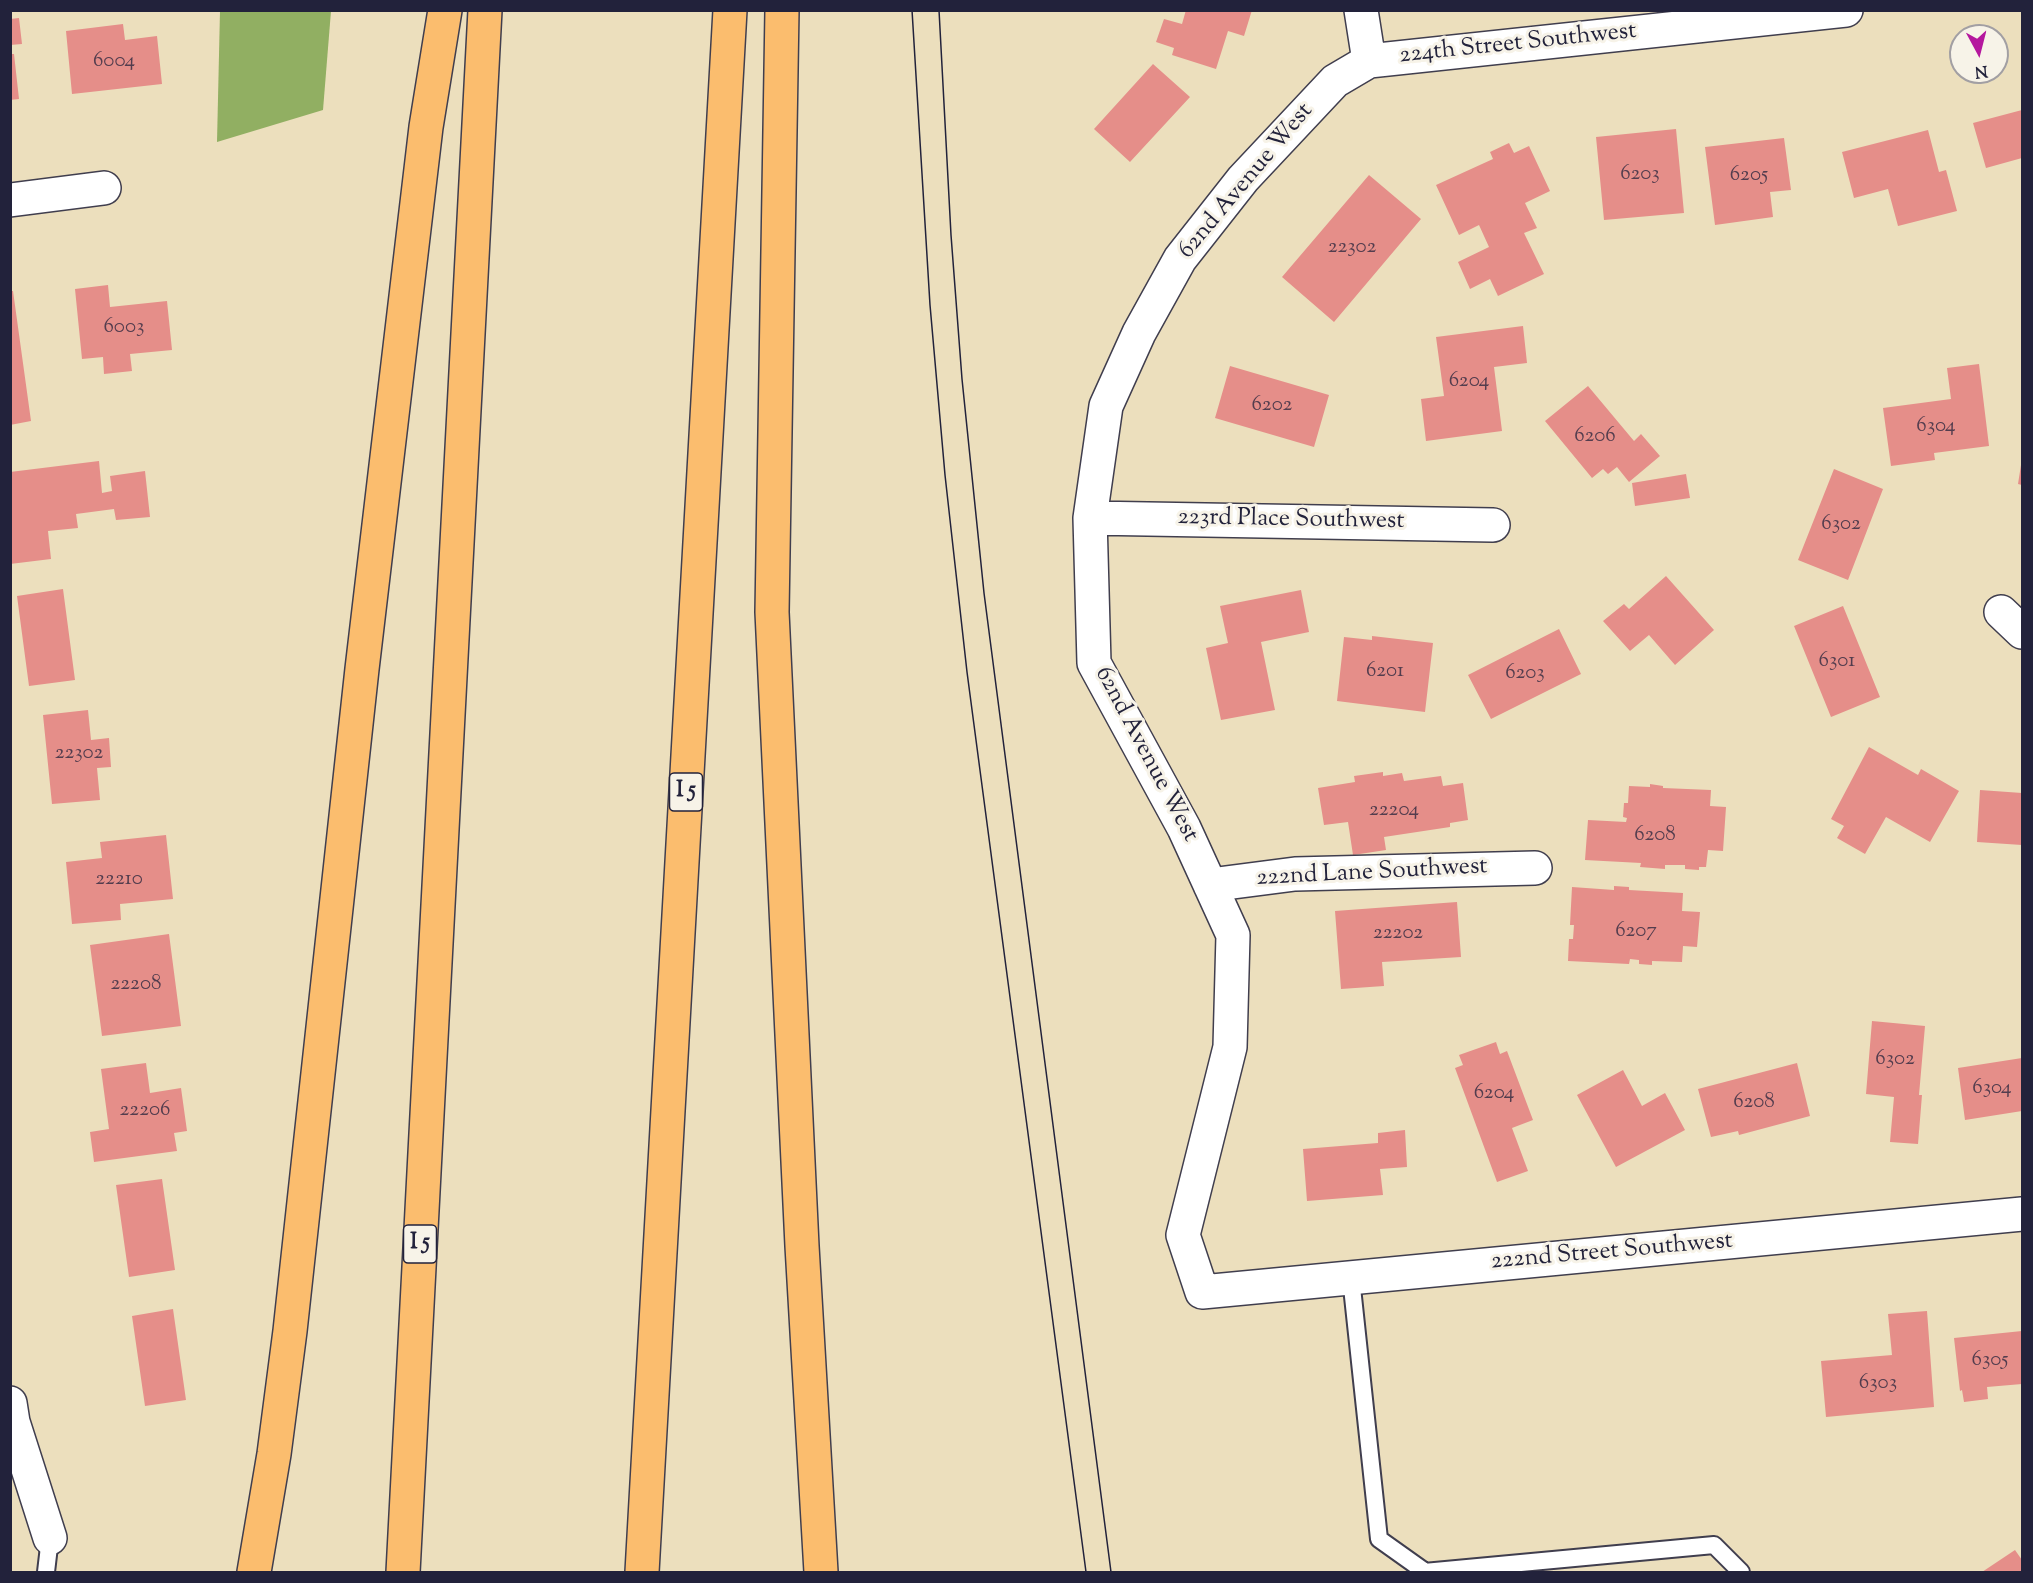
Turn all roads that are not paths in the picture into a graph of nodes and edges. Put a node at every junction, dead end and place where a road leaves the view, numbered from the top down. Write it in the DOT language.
graph roads {
  1 [pos="446,10"];
  2 [pos="485,10"];
  3 [pos="730,10"];
  4 [pos="782,10"];
  5 [pos="1361,10"];
  6 [pos="1846,10"];
  7 [pos="1369,61"];
  8 [pos="104,188"];
  9 [pos="10,200"];
  10 [pos="1090,518"];
  11 [pos="1493,525"];
  12 [pos="1535,868"];
  13 [pos="1210,885"];
  14 [pos="2022,1214"];
  15 [pos="1351,1278"];
  16 [pos="1202,1292"];
  17 [pos="11,1416"];
  18 [pos="50,1538"];
  19 [pos="46,1572"];
  20 [pos="254,1572"];
  21 [pos="403,1572"];
  22 [pos="642,1572"];
  23 [pos="821,1572"];
  24 [pos="1424,1572"];
  25 [pos="1742,1572"];
  1 -- 20 [label="highway"];
  2 -- 21 [label="highway, I 5"];
  3 -- 22 [label="highway, I 5"];
  4 -- 23 [label="highway"];
  5 -- 7 [label="street"];
  6 -- 7 [label="street, 224th Street Southwest"];
  7 -- 10 [label="street, 62nd Avenue West"];
  8 -- 9 [label="street"];
  10 -- 11 [label="street, 223rd Place Southwest"];
  10 -- 13 [label="street, 62nd Avenue West"];
  12 -- 13 [label="street, 222nd Lane Southwest"];
  13 -- 16 [label="street, 62nd Avenue West"];
  14 -- 15 [label="street, 222nd Street Southwest"];
  15 -- 16 [label="street, 222nd Street Southwest"];
  15 -- 24 [label="lane"];
  17 -- 18 [label="street"];
  18 -- 19 [label="lane"];
  24 -- 25 [label="lane"];
}
